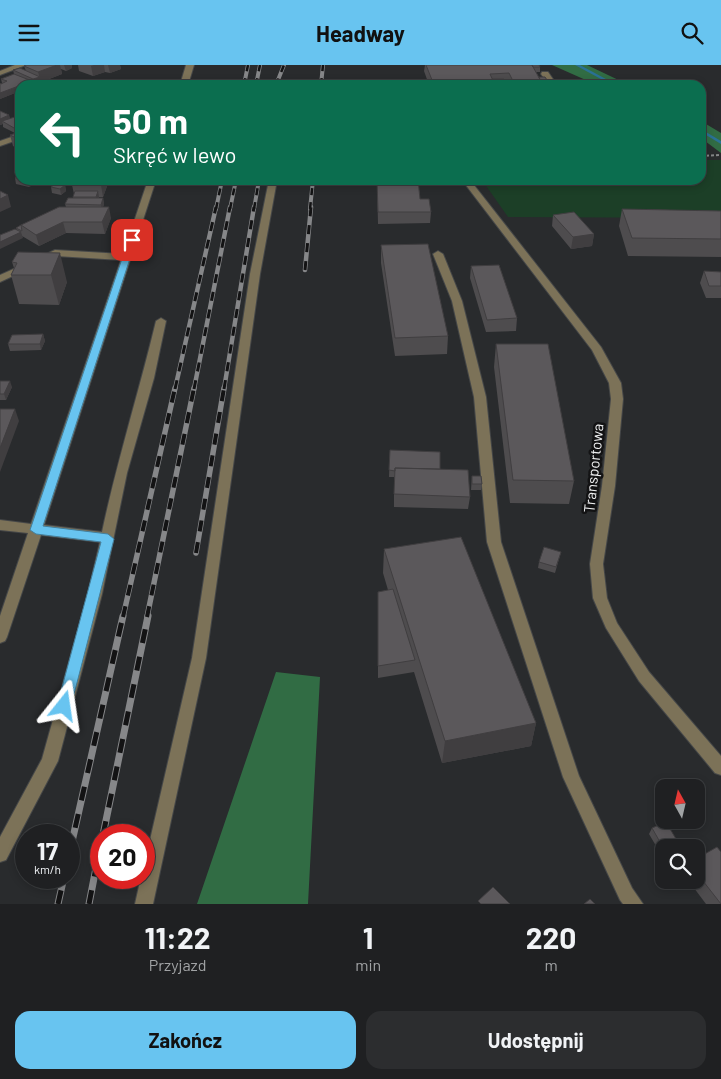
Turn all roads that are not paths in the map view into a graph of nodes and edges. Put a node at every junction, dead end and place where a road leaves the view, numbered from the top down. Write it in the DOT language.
graph roads {
  1 [pos="22,65"];
  2 [pos="190,65"];
  3 [pos="0,73"];
  4 [pos="545,74"];
  5 [pos="186,80"];
  6 [pos="549,80"];
  7 [pos="15,139"];
  8 [pos="0,144"];
  9 [pos="150,185"];
  10 [pos="272,185"];
  11 [pos="470,185"];
  12 [pos="438,254"];
  13 [pos="127,257"];
  14 [pos="0,279"];
  15 [pos="161,321"];
  16 [pos="0,525"];
  17 [pos="36,530"];
  18 [pos="108,539"];
  19 [pos="0,637"];
  20 [pos="721,768"];
  21 [pos="0,854"];
  22 [pos="144,904"];
  23 [pos="634,904"];
  1 -- 3 [label="street"];
  2 -- 5 [label="street"];
  4 -- 6 [label="street"];
  7 -- 8 [label="street"];
  9 -- 13 [label="street"];
  10 -- 22 [label="street"];
  11 -- 20 [label="street, Transportowa"];
  12 -- 23 [label="street"];
  13 -- 14 [label="street"];
  13 -- 17 [label="street"];
  15 -- 18 [label="street"];
  16 -- 17 [label="street"];
  17 -- 18 [label="street"];
  17 -- 19 [label="street"];
  18 -- 21 [label="street"];
}
